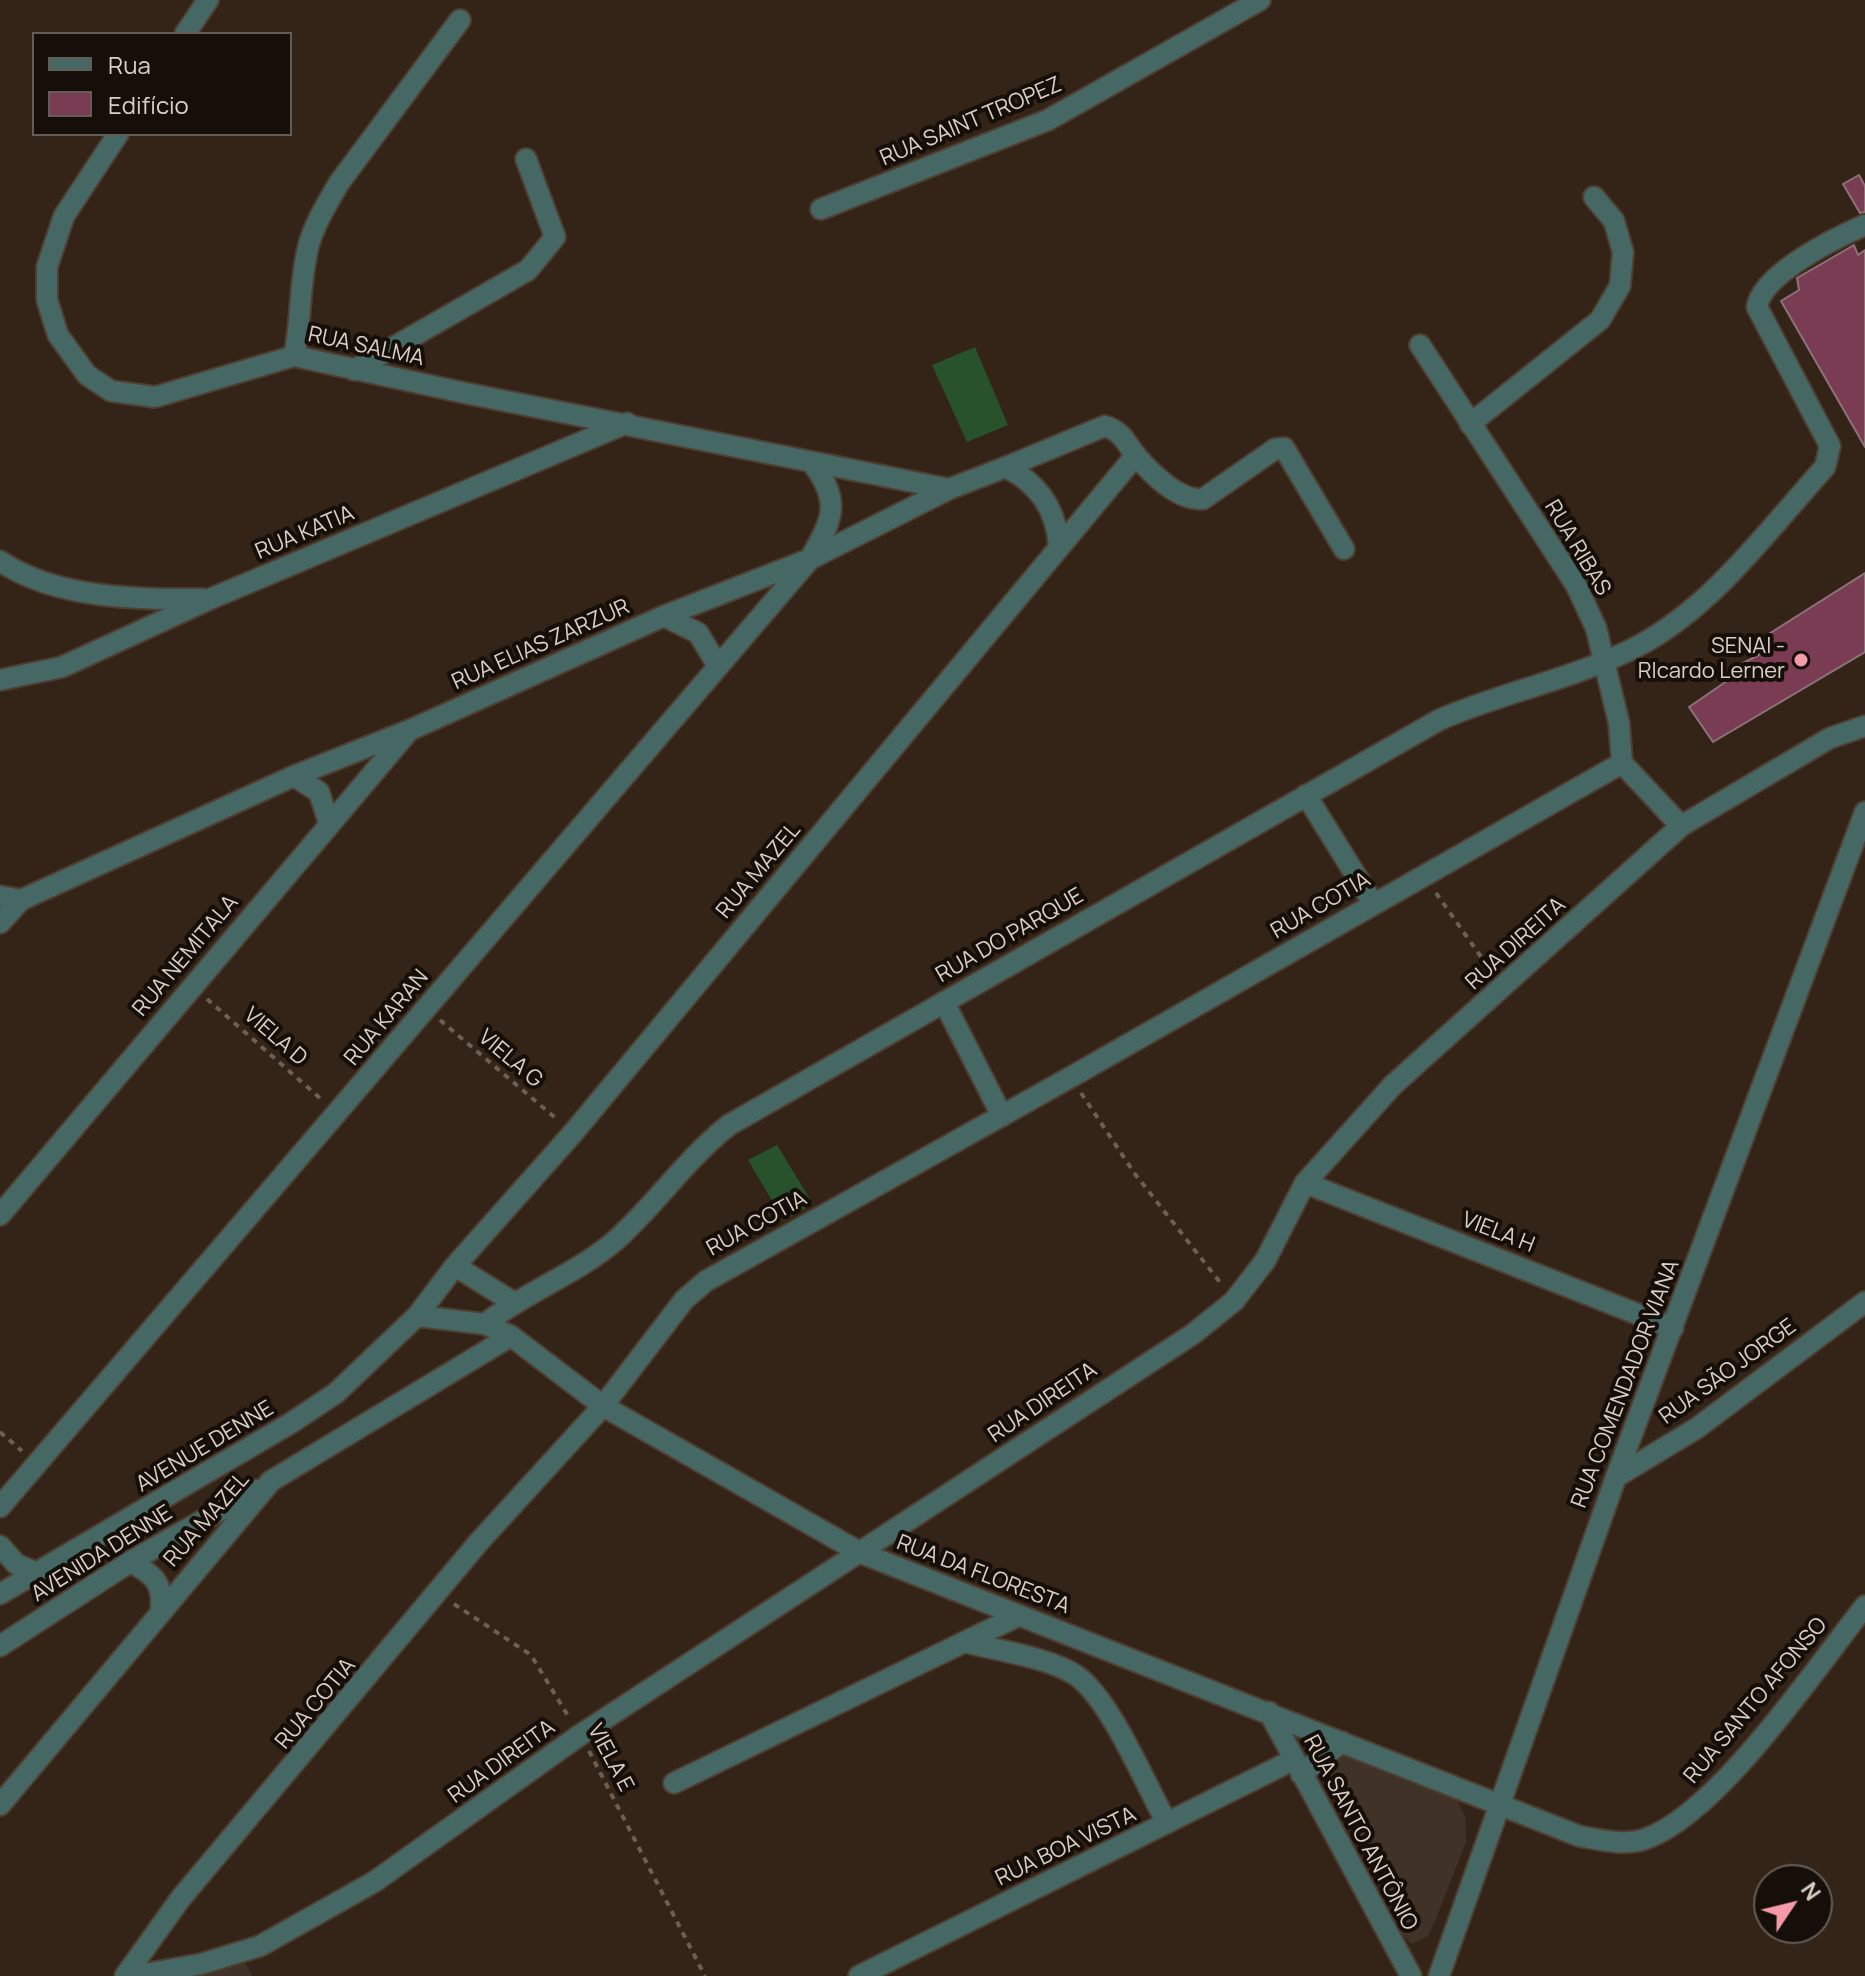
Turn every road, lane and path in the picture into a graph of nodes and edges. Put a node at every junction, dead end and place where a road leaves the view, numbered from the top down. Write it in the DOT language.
graph roads {
  1 [pos="208,0"];
  2 [pos="1260,0"];
  3 [pos="460,20"];
  4 [pos="186,32"];
  5 [pos="117,136"];
  6 [pos="526,159"];
  7 [pos="1594,197"];
  8 [pos="821,209"];
  9 [pos="1865,225"];
  10 [pos="1420,345"];
  11 [pos="294,356"];
  12 [pos="354,370"];
  13 [pos="627,423"];
  14 [pos="1470,424"];
  15 [pos="1136,455"];
  16 [pos="813,464"];
  17 [pos="1006,467"];
  18 [pos="949,489"];
  19 [pos="1059,546"];
  20 [pos="1344,549"];
  21 [pos="810,559"];
  22 [pos="0,561"];
  23 [pos="210,599"];
  24 [pos="664,616"];
  25 [pos="1604,662"];
  26 [pos="718,666"];
  27 [pos="0,680"];
  28 [pos="1865,726"];
  29 [pos="410,730"];
  30 [pos="1622,763"];
  31 [pos="294,776"];
  32 [pos="1306,795"];
  33 [pos="1865,812"];
  34 [pos="329,823"];
  35 [pos="1681,826"];
  36 [pos="1423,875"];
  37 [pos="0,896"];
  38 [pos="21,900"];
  39 [pos="1373,903"];
  40 [pos="0,923"];
  41 [pos="192,986"];
  42 [pos="1504,989"];
  43 [pos="944,1002"];
  44 [pos="427,1009"];
  45 [pos="1071,1077"];
  46 [pos="338,1113"];
  47 [pos="1002,1116"];
  48 [pos="573,1133"];
  49 [pos="1305,1183"];
  50 [pos="0,1215"];
  51 [pos="455,1266"];
  52 [pos="1234,1301"];
  53 [pos="513,1302"];
  54 [pos="1865,1302"];
  55 [pos="417,1316"];
  56 [pos="485,1324"];
  57 [pos="1673,1328"];
  58 [pos="511,1336"];
  59 [pos="603,1406"];
  60 [pos="0,1432"];
  61 [pos="39,1465"];
  62 [pos="1616,1477"];
  63 [pos="271,1481"];
  64 [pos="0,1507"];
  65 [pos="0,1546"];
  66 [pos="861,1553"];
  67 [pos="130,1562"];
  68 [pos="39,1574"];
  69 [pos="0,1594"];
  70 [pos="439,1594"];
  71 [pos="1865,1606"];
  72 [pos="161,1608"];
  73 [pos="1018,1616"];
  74 [pos="964,1642"];
  75 [pos="0,1646"];
  76 [pos="1269,1712"];
  77 [pos="580,1735"];
  78 [pos="1342,1742"];
  79 [pos="1297,1767"];
  80 [pos="674,1783"];
  81 [pos="0,1805"];
  82 [pos="1498,1806"];
  83 [pos="1167,1823"];
  84 [pos="125,1976"];
  85 [pos="133,1976"];
  86 [pos="705,1976"];
  87 [pos="859,1976"];
  88 [pos="1411,1976"];
  89 [pos="1439,1976"];
  1 -- 4 [label="street"];
  2 -- 8 [label="street, RUA SAINT TROPEZ"];
  3 -- 11 [label="street"];
  5 -- 11 [label="street, RUA SALMA"];
  6 -- 12 [label="street"];
  7 -- 14 [label="street"];
  9 -- 25 [label="street, RUA DO PARQUE"];
  10 -- 14 [label="street, RUA RIBAS"];
  11 -- 12 [label="street, RUA SALMA"];
  12 -- 13 [label="street, RUA SALMA"];
  13 -- 16 [label="street, RUA SALMA"];
  13 -- 23 [label="street, RUA KATIA"];
  14 -- 25 [label="street, RUA RIBAS"];
  15 -- 17 [label="street, RUA ELIAS ZARZUR"];
  15 -- 19 [label="street, RUA MAZEL"];
  15 -- 20 [label="street"];
  16 -- 18 [label="street, RUA SALMA"];
  16 -- 21 [label="street"];
  17 -- 18 [label="street, RUA ELIAS ZARZUR"];
  17 -- 19 [label="street"];
  18 -- 21 [label="street, RUA ELIAS ZARZUR"];
  19 -- 48 [label="street, RUA MAZEL"];
  21 -- 24 [label="street, RUA ELIAS ZARZUR"];
  21 -- 26 [label="street, RUA KARAN"];
  22 -- 23 [label="street"];
  23 -- 27 [label="street, RUA KATIA"];
  24 -- 26 [label="street"];
  24 -- 29 [label="street, RUA ELIAS ZARZUR"];
  25 -- 30 [label="street, RUA RIBAS"];
  25 -- 32 [label="street, RUA DO PARQUE"];
  26 -- 44 [label="street, RUA KARAN"];
  28 -- 35 [label="street, RUA DIREITA"];
  29 -- 31 [label="street, RUA ELIAS ZARZUR"];
  29 -- 34 [label="street, RUA NEMITALA"];
  30 -- 35 [label="street"];
  30 -- 36 [label="street, RUA COTIA"];
  31 -- 34 [label="street"];
  31 -- 38 [label="street, RUA ELIAS ZARZUR"];
  32 -- 39 [label="street"];
  32 -- 43 [label="street, RUA DO PARQUE"];
  33 -- 57 [label="street, RUA COMENDADOR VIANA"];
  34 -- 41 [label="street, RUA NEMITALA"];
  35 -- 42 [label="street, RUA DIREITA"];
  36 -- 39 [label="street, RUA COTIA"];
  36 -- 42 [label="path"];
  37 -- 38 [label="street"];
  38 -- 40 [label="street"];
  39 -- 45 [label="street, RUA COTIA"];
  41 -- 46 [label="path, VIELA D"];
  41 -- 50 [label="street, RUA NEMITALA"];
  42 -- 49 [label="street, RUA DIREITA"];
  43 -- 47 [label="street"];
  43 -- 53 [label="street, RUA DO PARQUE"];
  44 -- 46 [label="street, RUA KARAN"];
  44 -- 48 [label="path, VIELA G"];
  45 -- 47 [label="street, RUA COTIA"];
  45 -- 52 [label="path"];
  46 -- 61 [label="street, RUA KARAN"];
  47 -- 59 [label="street, RUA COTIA"];
  48 -- 51 [label="street, RUA MAZEL"];
  49 -- 52 [label="street, RUA DIREITA"];
  49 -- 57 [label="street, VIELA H"];
  51 -- 53 [label="street"];
  51 -- 55 [label="street, RUA MAZEL"];
  52 -- 66 [label="street, RUA DIREITA"];
  53 -- 56 [label="street, RUA DO PARQUE"];
  54 -- 62 [label="street, RUA SÃO JORGE"];
  55 -- 56 [label="street, RUA DA FLORESTA"];
  55 -- 68 [label="street, AVENUE DENNE"];
  56 -- 58 [label="street, RUA DA FLORESTA"];
  57 -- 62 [label="street, RUA COMENDADOR VIANA"];
  58 -- 59 [label="street, RUA DA FLORESTA"];
  58 -- 63 [label="street, RUA MAZEL"];
  59 -- 66 [label="street, RUA DA FLORESTA"];
  59 -- 70 [label="street, RUA COTIA"];
  60 -- 61 [label="path"];
  61 -- 64 [label="street, RUA KARAN"];
  62 -- 82 [label="street, RUA COMENDADOR VIANA"];
  63 -- 67 [label="street, AVENIDA DENNE"];
  63 -- 72 [label="street, RUA MAZEL"];
  65 -- 68 [label="street"];
  66 -- 73 [label="street, RUA DA FLORESTA"];
  66 -- 77 [label="street, RUA DIREITA"];
  67 -- 72 [label="street"];
  67 -- 75 [label="street, AVENIDA DENNE"];
  68 -- 69 [label="street, AVENUE DENNE"];
  70 -- 77 [label="path, VIELA E"];
  70 -- 84 [label="street, RUA COTIA"];
  71 -- 82 [label="street, RUA SANTO AFONSO"];
  72 -- 81 [label="street, RUA MAZEL"];
  73 -- 74 [label="street"];
  73 -- 76 [label="street, RUA DA FLORESTA"];
  74 -- 80 [label="street"];
  74 -- 83 [label="street"];
  76 -- 78 [label="street, RUA DA FLORESTA"];
  76 -- 79 [label="street, RUA SANTO ANTÔNIO"];
  77 -- 85 [label="street, RUA DIREITA"];
  77 -- 86 [label="path, VIELA E"];
  78 -- 79 [label="street, RUA BOA VISTA"];
  78 -- 82 [label="street, RUA DA FLORESTA"];
  79 -- 83 [label="street, RUA BOA VISTA"];
  79 -- 88 [label="street, RUA SANTO ANTÔNIO"];
  82 -- 89 [label="street, RUA COMENDADOR VIANA"];
  83 -- 87 [label="street, RUA BOA VISTA"];
}
